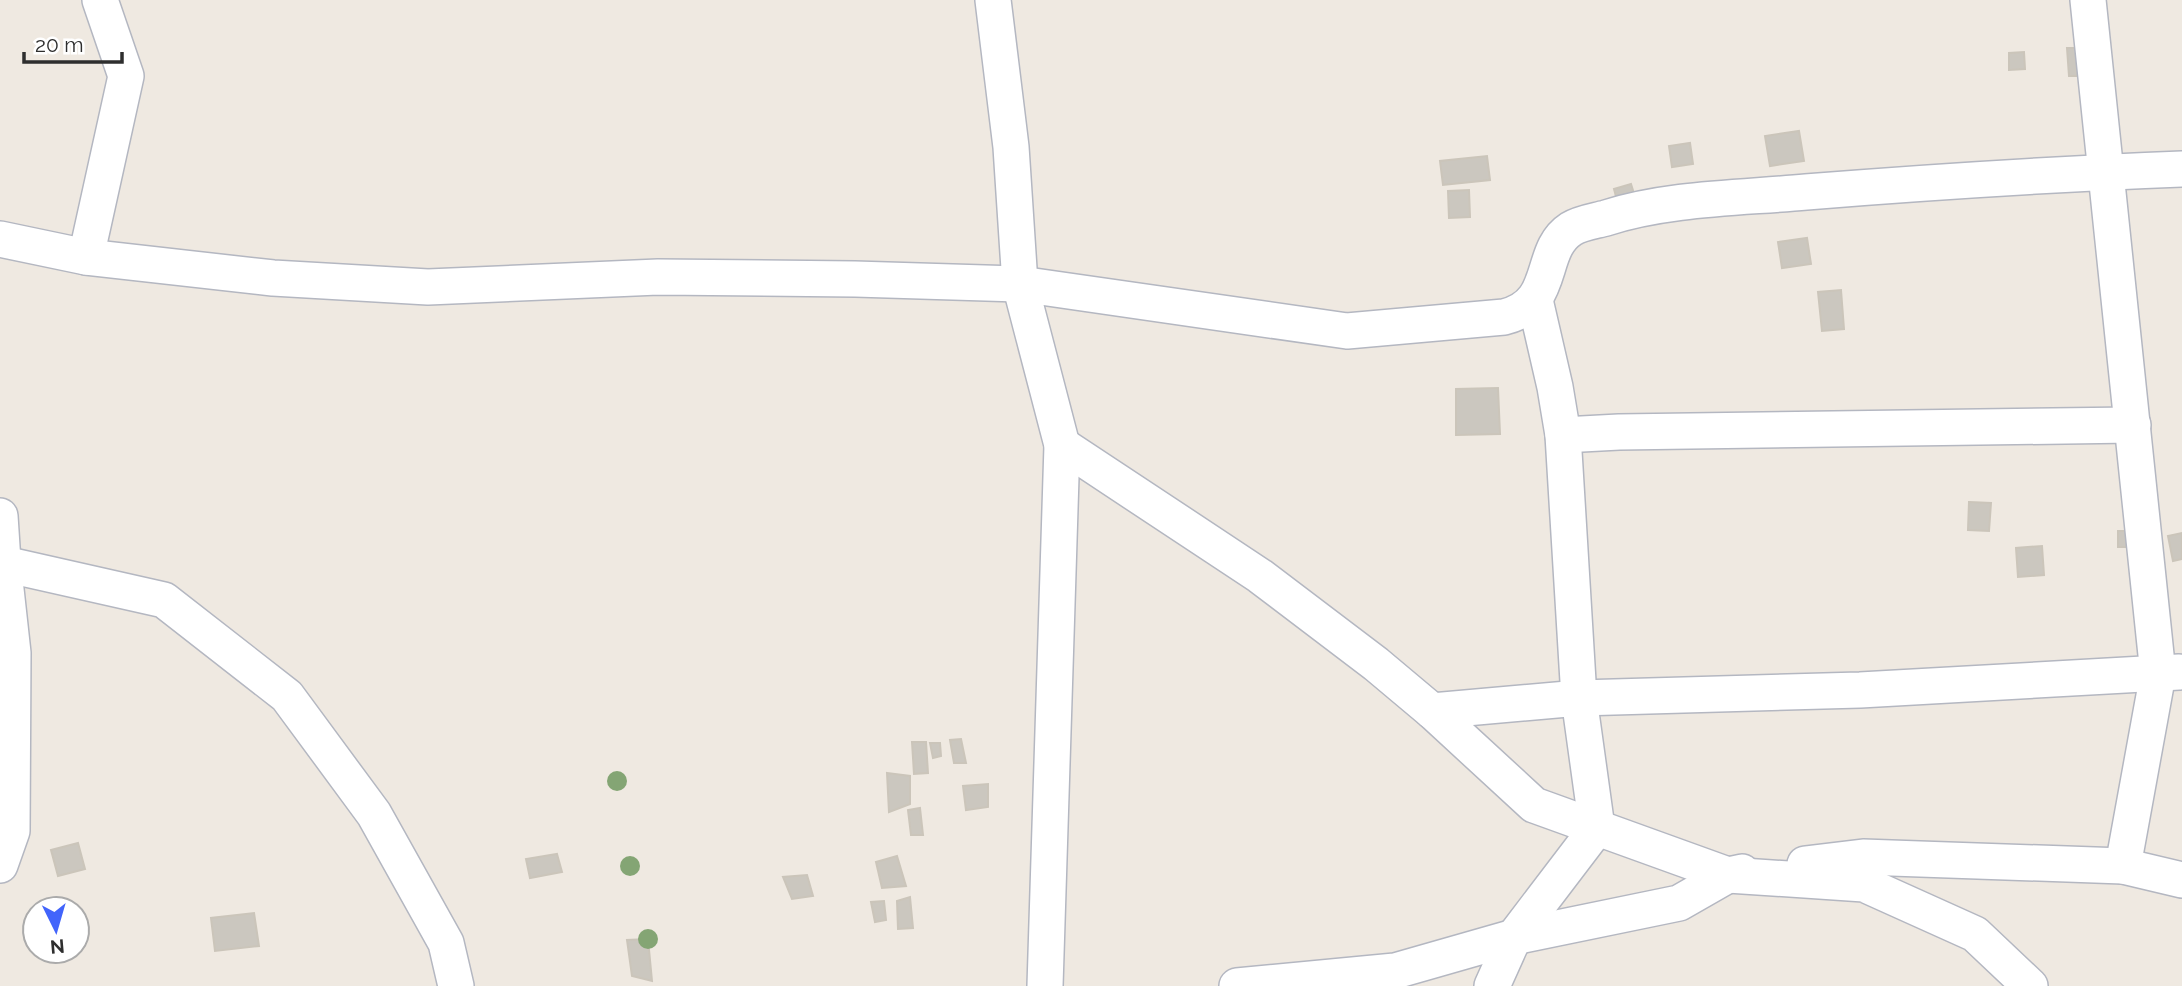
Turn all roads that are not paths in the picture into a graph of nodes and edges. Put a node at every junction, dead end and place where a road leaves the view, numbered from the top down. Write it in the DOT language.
graph roads {
  1 [pos="100,0"];
  2 [pos="993,0"];
  3 [pos="2088,0"];
  4 [pos="2182,169"];
  5 [pos="2107,172"];
  6 [pos="0,239"];
  7 [pos="86,257"];
  8 [pos="1020,284"];
  9 [pos="1535,300"];
  10 [pos="2133,425"];
  11 [pos="1563,435"];
  12 [pos="1062,444"];
  13 [pos="0,516"];
  14 [pos="1,562"];
  15 [pos="2170,673"];
  16 [pos="1578,698"];
  17 [pos="1432,711"];
  18 [pos="1597,828"];
  19 [pos="0,865"];
  20 [pos="2123,866"];
  21 [pos="1728,875"];
  22 [pos="2182,880"];
  23 [pos="1514,937"];
  24 [pos="1350,981"];
  25 [pos="456,986"];
  26 [pos="1045,986"];
  27 [pos="1237,986"];
  28 [pos="1492,986"];
  29 [pos="2030,986"];
  1 -- 7 [label="street"];
  2 -- 8 [label="street"];
  3 -- 5 [label="street"];
  4 -- 5 [label="street"];
  5 -- 9 [label="street"];
  5 -- 10 [label="street"];
  6 -- 7 [label="street"];
  7 -- 8 [label="street"];
  8 -- 9 [label="street"];
  8 -- 12 [label="street"];
  9 -- 11 [label="street"];
  10 -- 11 [label="street"];
  10 -- 15 [label="street"];
  11 -- 16 [label="street"];
  12 -- 17 [label="street"];
  12 -- 26 [label="street"];
  13 -- 14 [label="street"];
  14 -- 19 [label="street"];
  14 -- 25 [label="street"];
  15 -- 16 [label="street"];
  15 -- 20 [label="street"];
  16 -- 17 [label="street"];
  16 -- 18 [label="street"];
  17 -- 18 [label="street"];
  18 -- 21 [label="street"];
  18 -- 23 [label="street"];
  20 -- 21 [label="street"];
  20 -- 22 [label="street"];
  21 -- 23 [label="street"];
  21 -- 29 [label="street"];
  23 -- 24 [label="street"];
  23 -- 28 [label="street"];
  24 -- 27 [label="street"];
}
